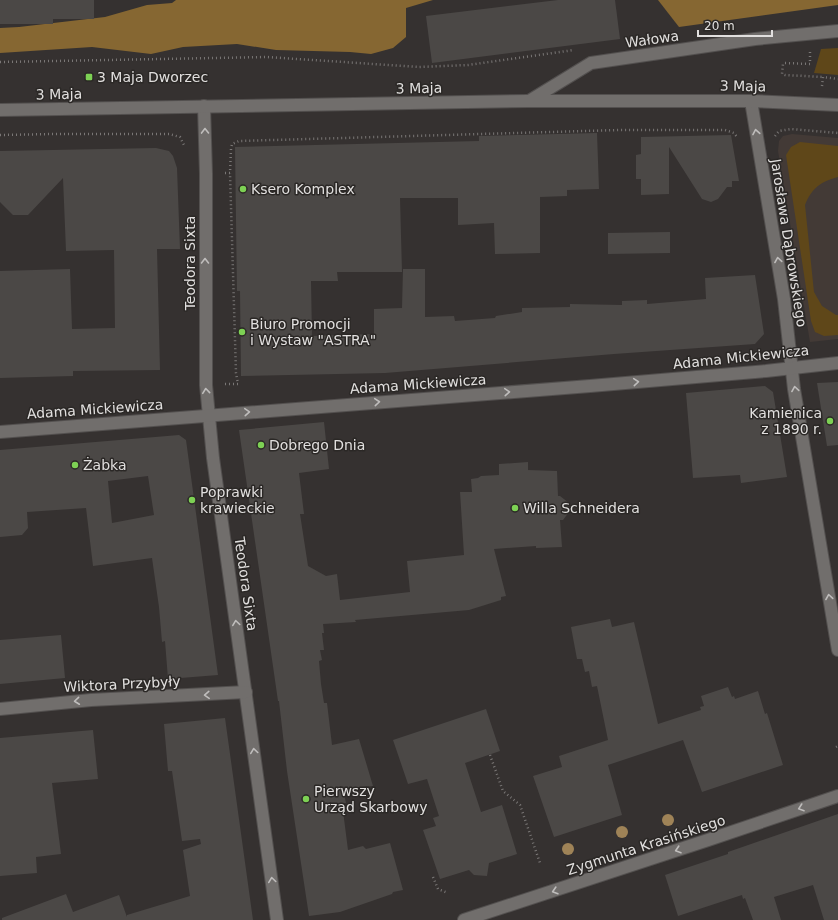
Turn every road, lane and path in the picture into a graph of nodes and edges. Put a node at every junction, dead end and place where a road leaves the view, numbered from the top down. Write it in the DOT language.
graph roads {
  1 [pos="838,31"];
  2 [pos="810,45"];
  3 [pos="574,50"];
  4 [pos="0,62"];
  5 [pos="823,78"];
  6 [pos="528,101"];
  7 [pos="751,101"];
  8 [pos="204,106"];
  9 [pos="838,106"];
  10 [pos="0,110"];
  11 [pos="838,133"];
  12 [pos="0,135"];
  13 [pos="740,141"];
  14 [pos="186,152"];
  15 [pos="760,153"];
  16 [pos="230,173"];
  17 [pos="206,174"];
  18 [pos="838,363"];
  19 [pos="792,368"];
  20 [pos="238,384"];
  21 [pos="208,415"];
  22 [pos="0,432"];
  23 [pos="838,650"];
  24 [pos="246,692"];
  25 [pos="0,709"];
  26 [pos="490,755"];
  27 [pos="838,796"];
  28 [pos="540,863"];
  29 [pos="433,877"];
  30 [pos="448,893"];
  31 [pos="277,920"];
  32 [pos="464,920"];
  1 -- 6 [label="street, Wałowa"];
  2 -- 5 [label="path"];
  3 -- 4 [label="path"];
  6 -- 7 [label="street, 3 Maja"];
  6 -- 8 [label="street, 3 Maja"];
  7 -- 9 [label="street, 3 Maja"];
  15 -- 7 [label="street, Jarosława Dąbrowskiego, one-way"];
  8 -- 10 [label="street, 3 Maja"];
  17 -- 8 [label="street, Teodora Sixta, one-way"];
  11 -- 15 [label="path"];
  12 -- 14 [label="path"];
  13 -- 16 [label="path"];
  19 -- 15 [label="street, Jarosława Dąbrowskiego, one-way"];
  16 -- 17 [label="path"];
  16 -- 20 [label="path"];
  21 -- 17 [label="street, Teodora Sixta, one-way"];
  18 -- 19 [label="street, Adama Mickiewicza"];
  21 -- 19 [label="street, Adama Mickiewicza, one-way"];
  23 -- 19 [label="street, Jarosława Dąbrowskiego, one-way"];
  21 -- 22 [label="street, Adama Mickiewicza"];
  24 -- 21 [label="street, Teodora Sixta, one-way"];
  24 -- 25 [label="street, Wiktora Przybyły, one-way"];
  31 -- 24 [label="street, Teodora Sixta, one-way"];
  26 -- 28 [label="path"];
  27 -- 32 [label="street, Zygmunta Krasińskiego, one-way"];
  29 -- 30 [label="path"];
}
